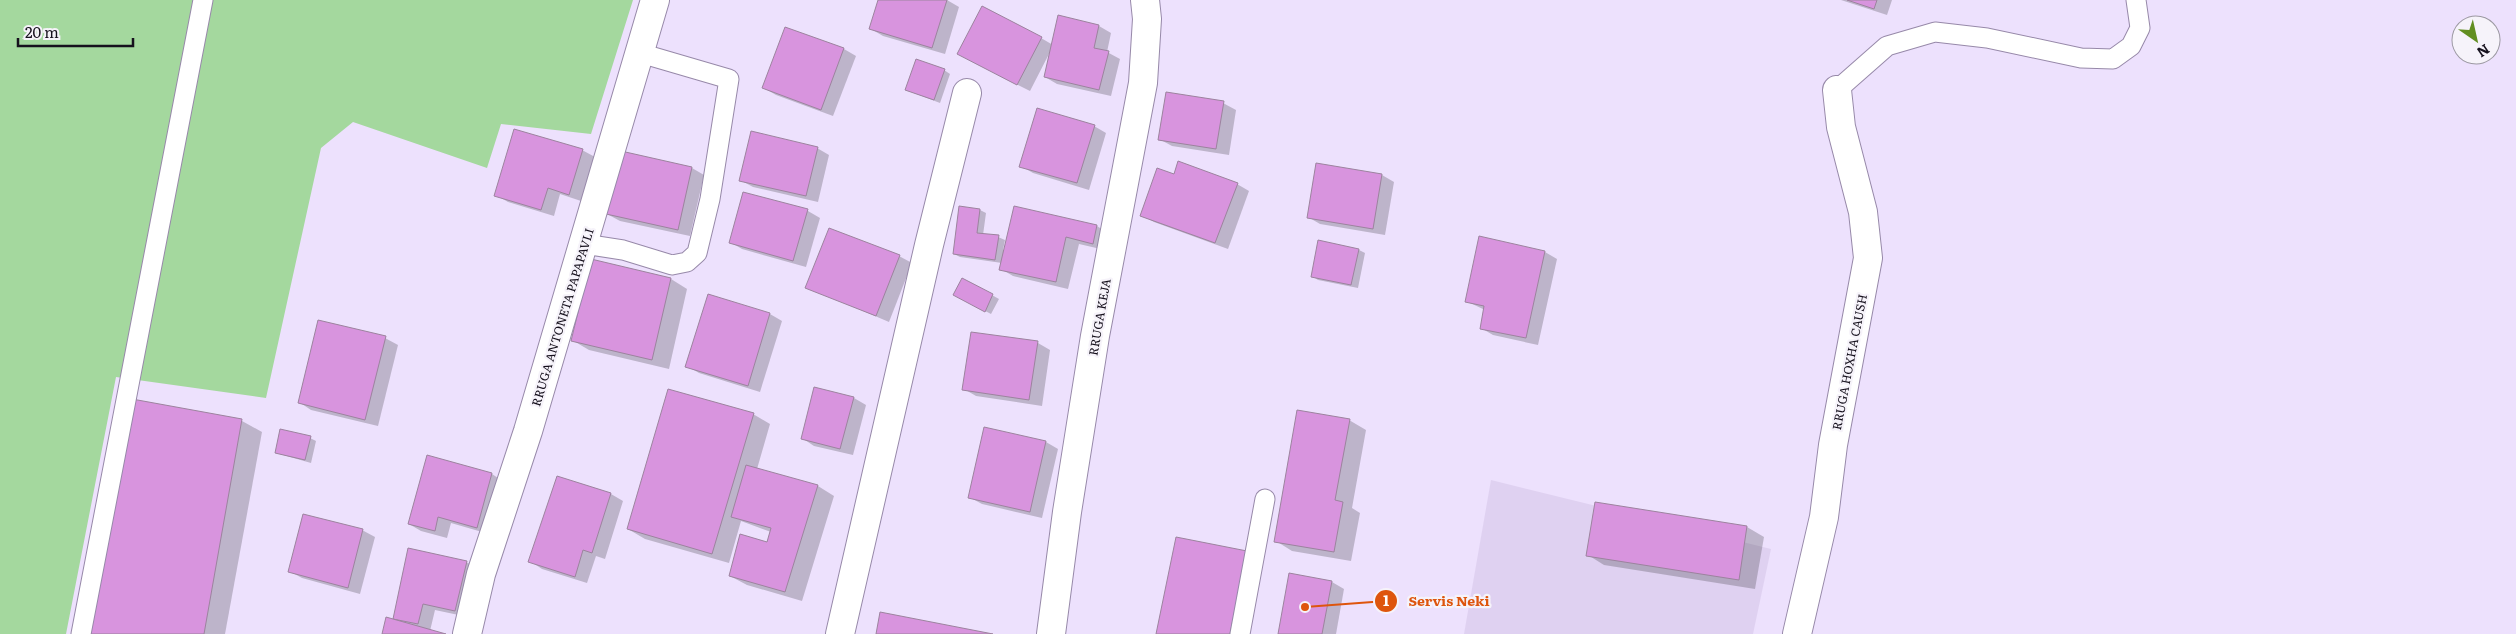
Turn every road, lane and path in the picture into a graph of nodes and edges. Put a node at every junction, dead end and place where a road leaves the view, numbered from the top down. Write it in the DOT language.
graph roads {
  1 [pos="203,0"];
  2 [pos="655,0"];
  3 [pos="1145,0"];
  4 [pos="2136,0"];
  5 [pos="640,53"];
  6 [pos="1837,90"];
  7 [pos="967,93"];
  8 [pos="584,244"];
  9 [pos="1264,498"];
  10 [pos="81,634"];
  11 [pos="467,634"];
  12 [pos="840,634"];
  13 [pos="1051,634"];
  14 [pos="1240,634"];
  15 [pos="1797,634"];
  1 -- 10 [label="lane"];
  2 -- 5 [label="street, RRUGA ANTONETA PAPAPAVLI"];
  3 -- 13 [label="street, RRUGA KEJA"];
  4 -- 6 [label="lane"];
  5 -- 8 [label="street, RRUGA ANTONETA PAPAPAVLI"];
  5 -- 8 [label="lane"];
  6 -- 15 [label="street, RRUGA HOXHA CAUSH"];
  7 -- 12 [label="street"];
  8 -- 11 [label="street, RRUGA ANTONETA PAPAPAVLI"];
  9 -- 14 [label="lane"];
}
